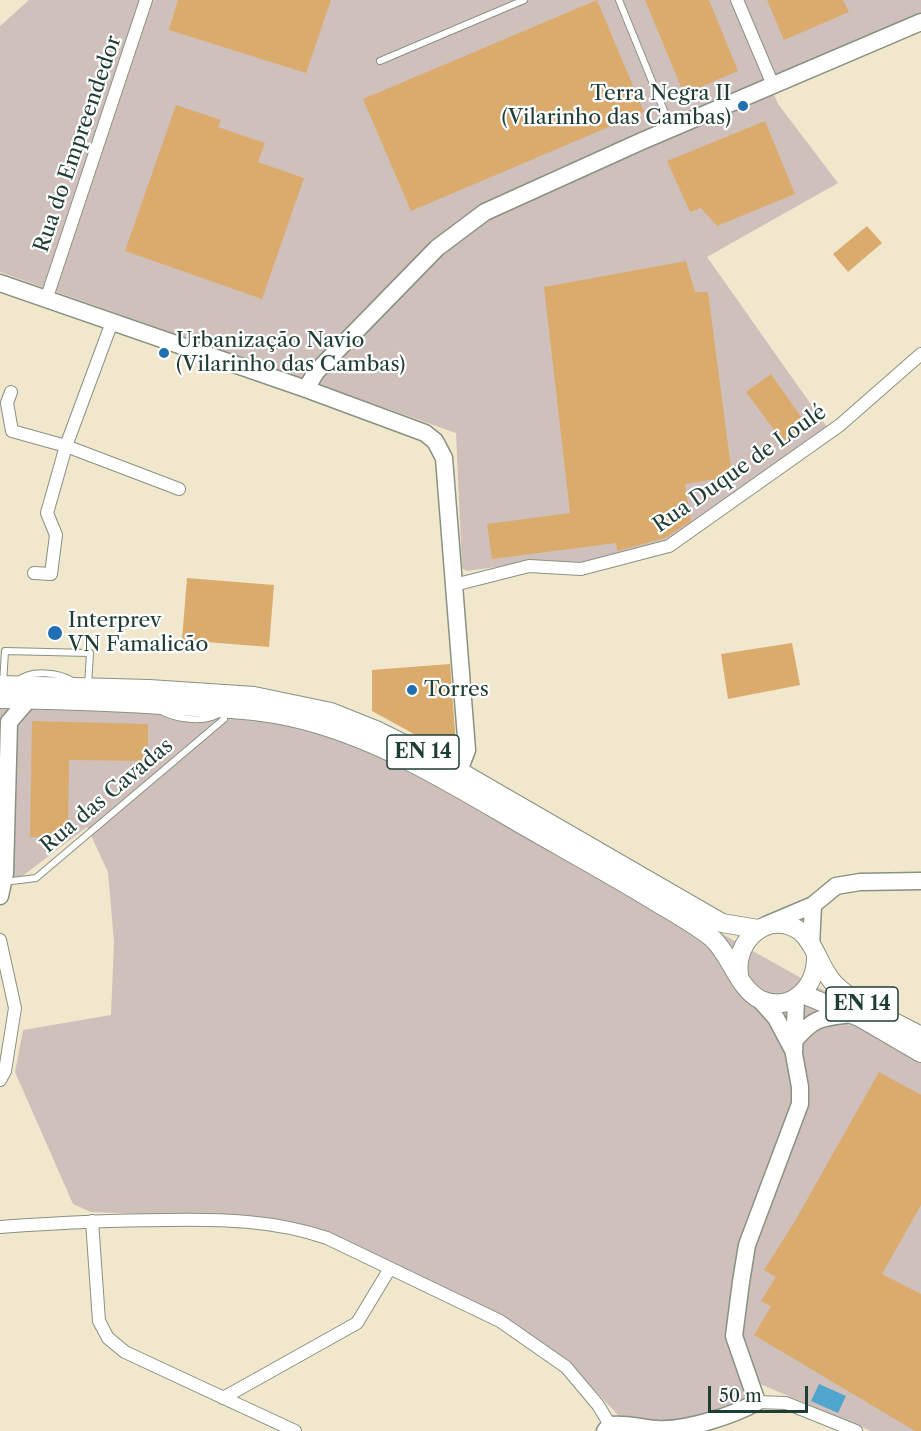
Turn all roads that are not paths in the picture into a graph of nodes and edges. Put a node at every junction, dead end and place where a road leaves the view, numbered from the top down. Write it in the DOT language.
graph roads {
  1 [pos="147,0"];
  2 [pos="524,0"];
  3 [pos="619,0"];
  4 [pos="737,0"];
  5 [pos="921,22"];
  6 [pos="380,61"];
  7 [pos="773,85"];
  8 [pos="672,129"];
  9 [pos="0,283"];
  10 [pos="46,300"];
  11 [pos="112,322"];
  12 [pos="921,354"];
  13 [pos="306,389"];
  14 [pos="11,392"];
  15 [pos="66,446"];
  16 [pos="179,489"];
  17 [pos="34,573"];
  18 [pos="454,585"];
  19 [pos="83,687"];
  20 [pos="4,688"];
  21 [pos="27,700"];
  22 [pos="225,714"];
  23 [pos="4,716"];
  24 [pos="459,771"];
  25 [pos="921,881"];
  26 [pos="2,889"];
  27 [pos="813,905"];
  28 [pos="761,927"];
  29 [pos="0,940"];
  30 [pos="814,951"];
  31 [pos="740,977"];
  32 [pos="799,996"];
  33 [pos="759,999"];
  34 [pos="851,1014"];
  35 [pos="921,1036"];
  36 [pos="795,1047"];
  37 [pos="921,1053"];
  38 [pos="0,1080"];
  39 [pos="92,1221"];
  40 [pos="0,1227"];
  41 [pos="390,1270"];
  42 [pos="222,1398"];
  43 [pos="757,1402"];
  44 [pos="608,1428"];
  45 [pos="295,1431"];
  46 [pos="856,1431"];
  1 -- 10 [label="street, Rua do Empreendedor"];
  2 -- 6 [label="lane"];
  3 -- 8 [label="lane"];
  4 -- 7 [label="street"];
  5 -- 7 [label="street"];
  7 -- 8 [label="street"];
  8 -- 13 [label="street"];
  9 -- 10 [label="street"];
  10 -- 11 [label="street"];
  11 -- 13 [label="street"];
  11 -- 15 [label="street"];
  12 -- 18 [label="street, Rua Duque de Loulé"];
  13 -- 18 [label="street"];
  14 -- 15 [label="street"];
  15 -- 16 [label="street"];
  15 -- 17 [label="street"];
  18 -- 24 [label="street"];
  19 -- 20 [label="main road, EN 14"];
  19 -- 20 [label="lane"];
  19 -- 24 [label="main road, EN 14"];
  20 -- 21 [label="main road, EN 14"];
  21 -- 22 [label="main road, EN 14"];
  21 -- 23 [label="street"];
  22 -- 26 [label="lane, Rua das Cavadas"];
  22 -- 31 [label="main road, EN 14"];
  23 -- 26 [label="street"];
  24 -- 28 [label="main road, EN 14"];
  25 -- 27 [label="street"];
  27 -- 28 [label="street"];
  27 -- 30 [label="street"];
  28 -- 30 [label="main road, EN 14"];
  28 -- 31 [label="main road"];
  29 -- 38 [label="street"];
  30 -- 32 [label="main road, EN 14"];
  30 -- 35 [label="main road, EN 14"];
  31 -- 33 [label="main road, EN 14"];
  32 -- 33 [label="main road, EN 14"];
  32 -- 34 [label="main road, EN 14"];
  32 -- 36 [label="street"];
  33 -- 36 [label="street"];
  34 -- 36 [label="street"];
  34 -- 37 [label="main road, EN 14"];
  36 -- 43 [label="street"];
  39 -- 40 [label="street"];
  39 -- 41 [label="street"];
  39 -- 42 [label="street"];
  41 -- 42 [label="street"];
  41 -- 44 [label="street"];
  42 -- 45 [label="street"];
  43 -- 44 [label="street"];
  43 -- 46 [label="street"];
}
